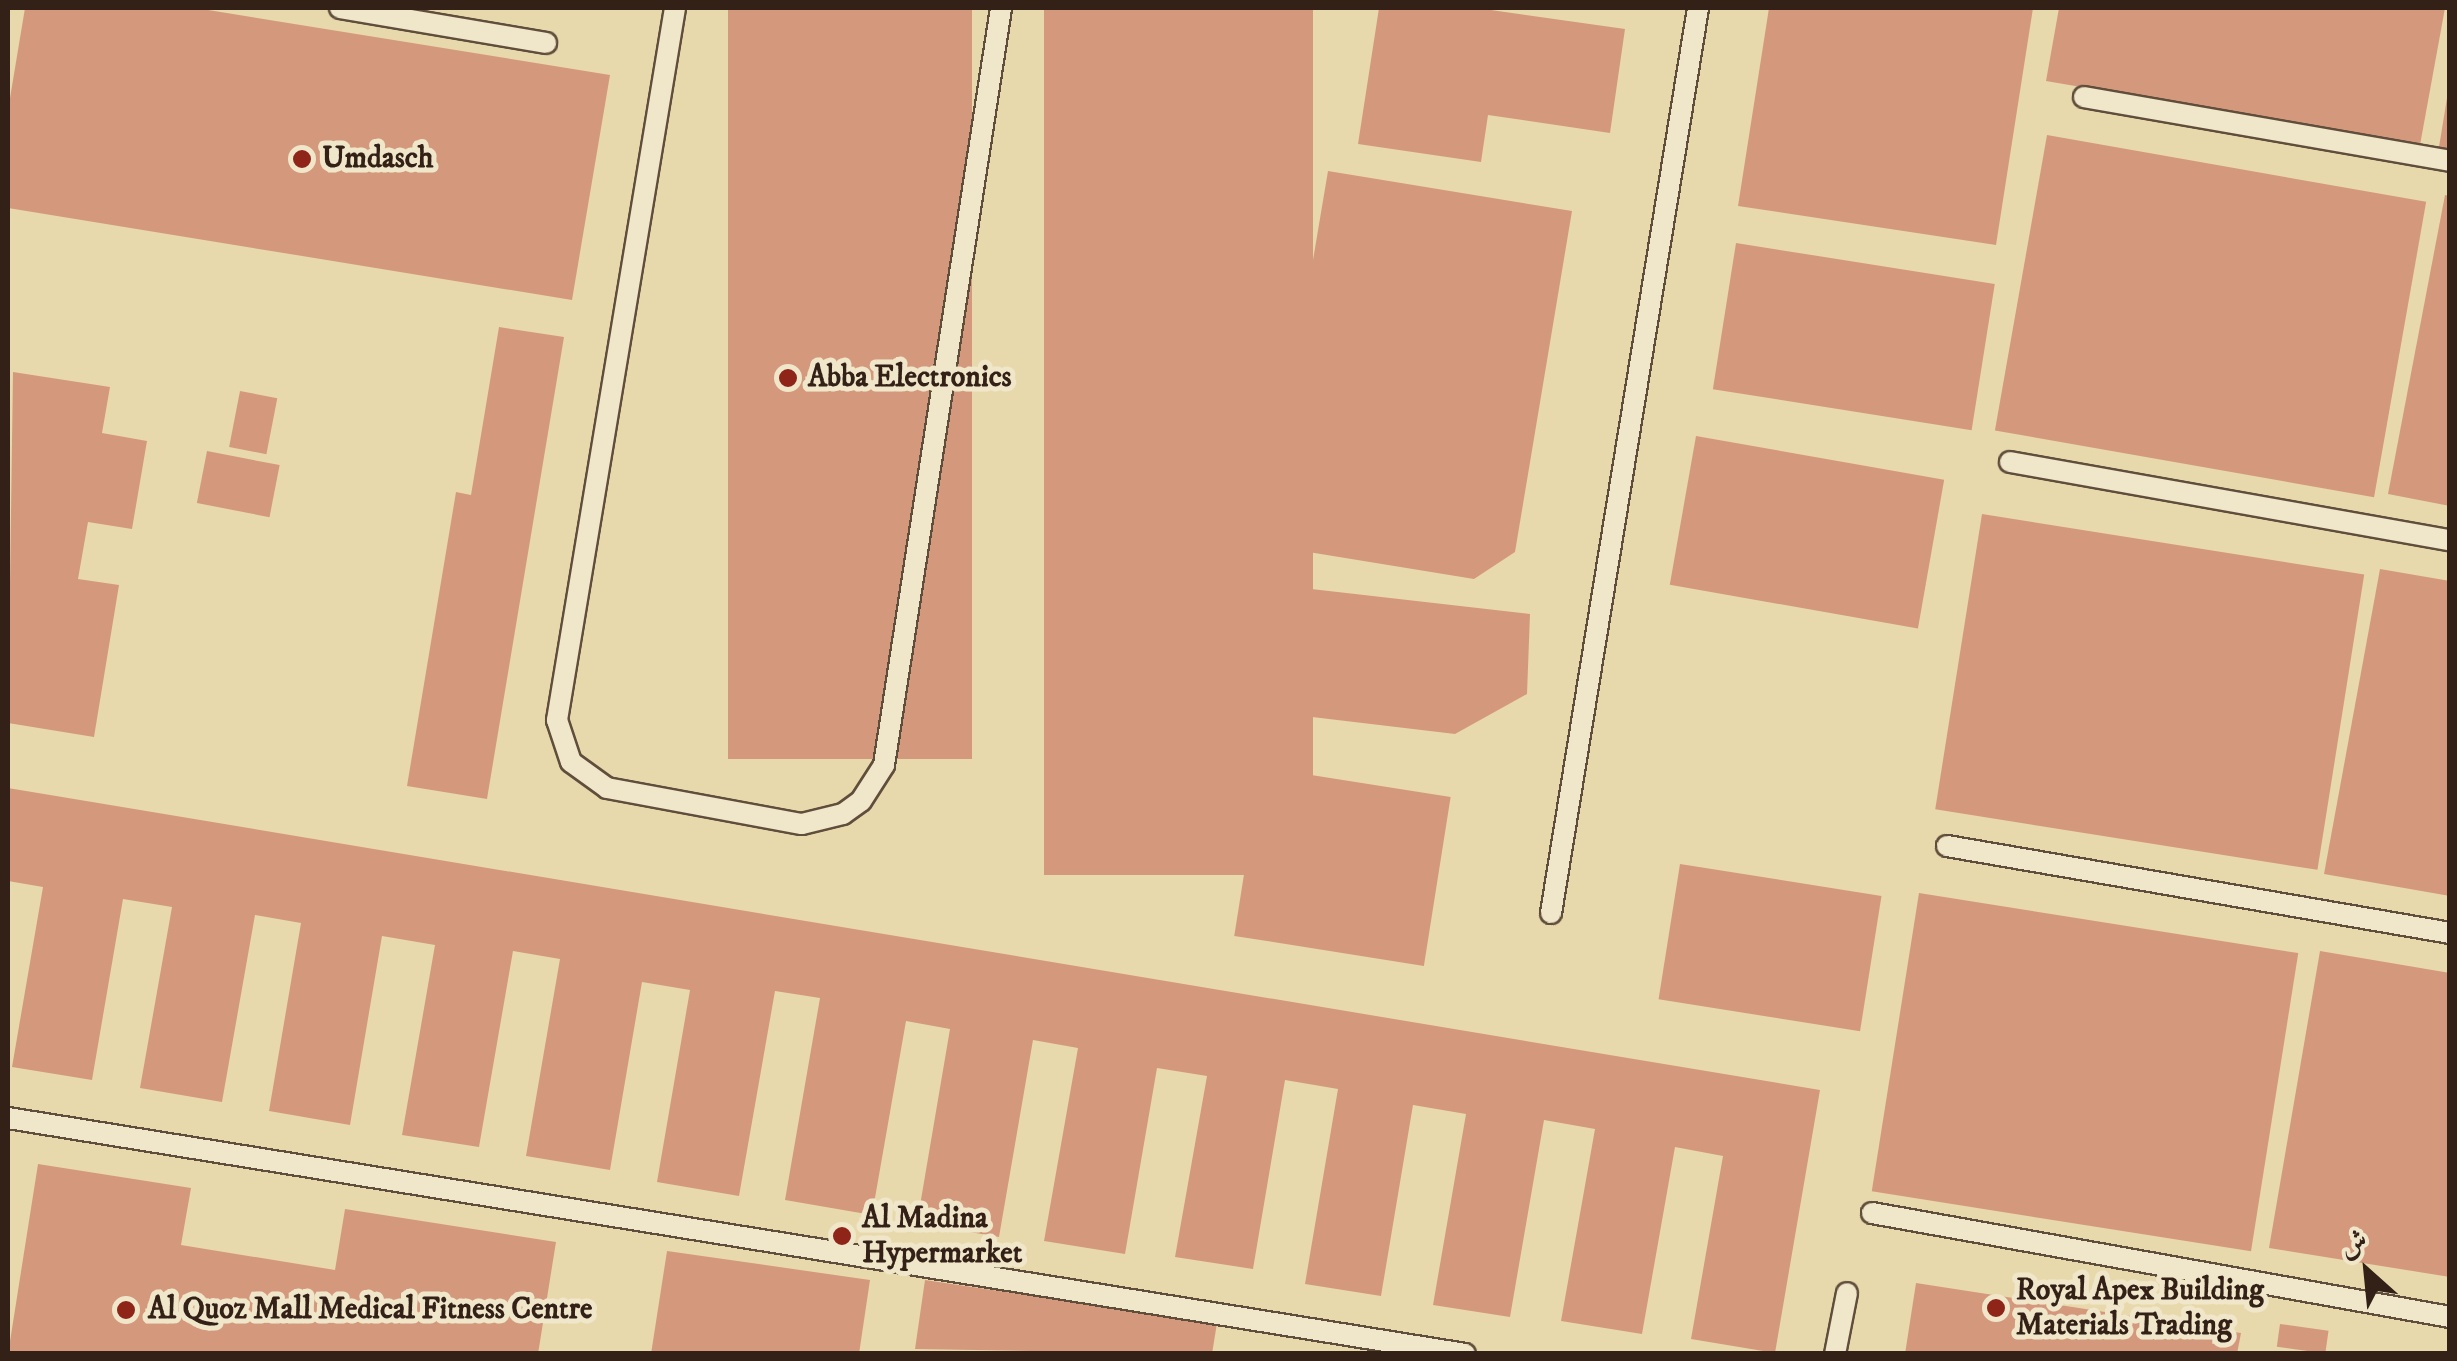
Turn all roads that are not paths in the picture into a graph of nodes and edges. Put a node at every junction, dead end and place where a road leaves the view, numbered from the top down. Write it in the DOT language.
graph roads {
  1 [pos="340,8"];
  2 [pos="675,8"];
  3 [pos="1001,8"];
  4 [pos="1698,8"];
  5 [pos="546,43"];
  6 [pos="2084,97"];
  7 [pos="2450,161"];
  8 [pos="2010,462"];
  9 [pos="2450,540"];
  10 [pos="1947,846"];
  11 [pos="1552,913"];
  12 [pos="2450,933"];
  13 [pos="8,1118"];
  14 [pos="1872,1213"];
  15 [pos="1847,1293"];
  16 [pos="2450,1317"];
  17 [pos="1465,1354"];
  18 [pos="1835,1354"];
  1 -- 5 [label="lane"];
  2 -- 3 [label="lane"];
  4 -- 11 [label="lane"];
  6 -- 7 [label="lane"];
  8 -- 9 [label="lane"];
  10 -- 12 [label="lane"];
  13 -- 17 [label="lane"];
  14 -- 16 [label="lane"];
  15 -- 18 [label="lane"];
}
